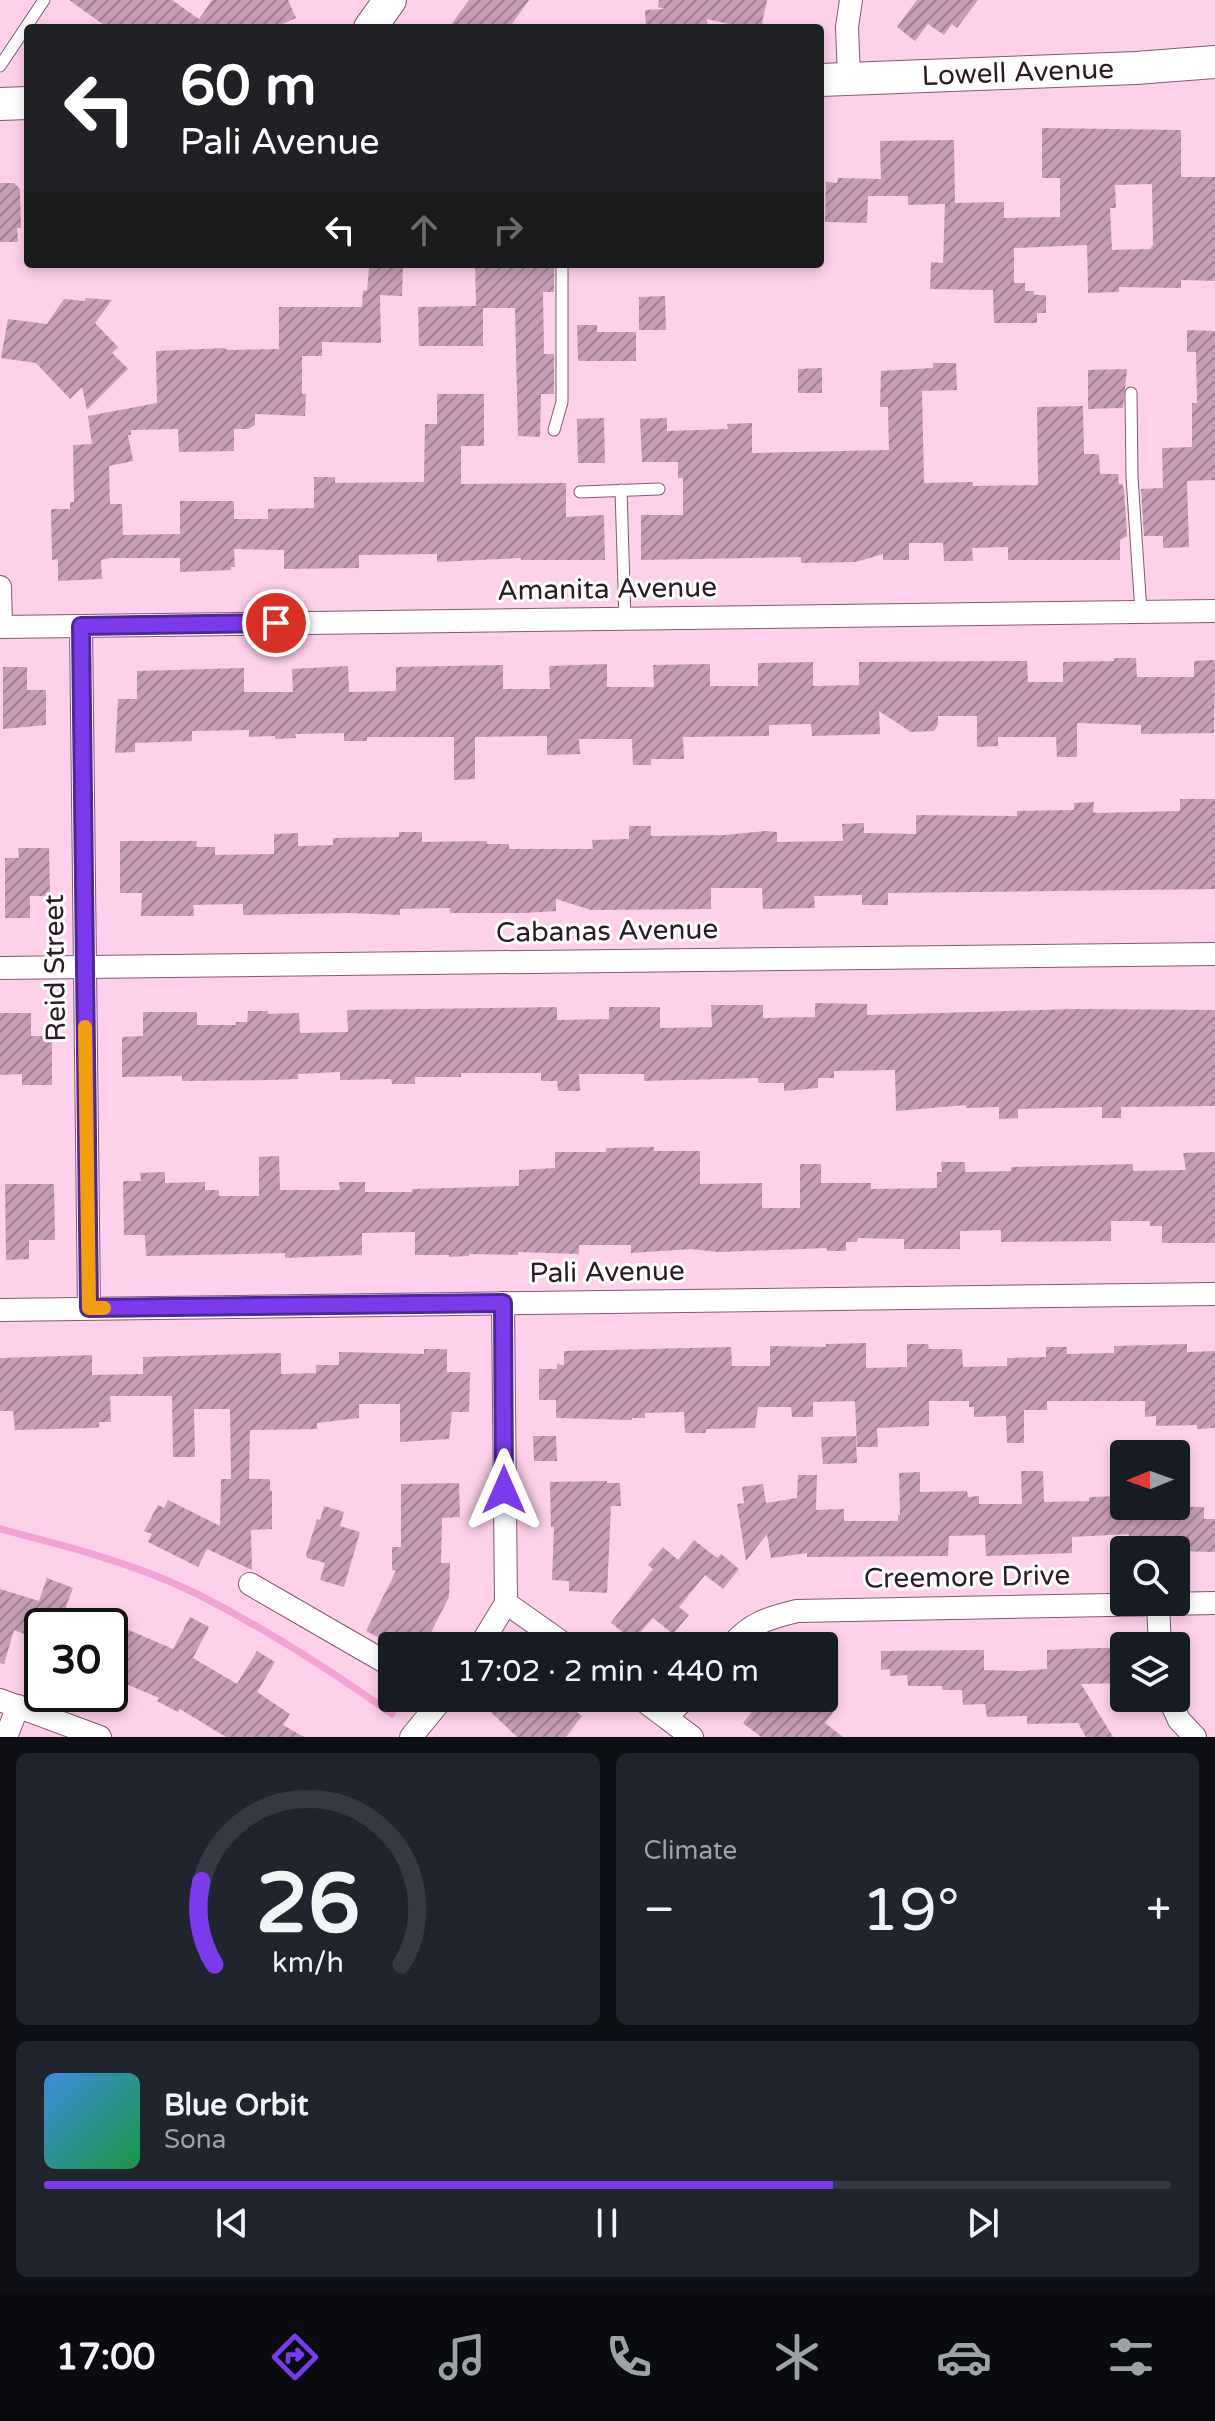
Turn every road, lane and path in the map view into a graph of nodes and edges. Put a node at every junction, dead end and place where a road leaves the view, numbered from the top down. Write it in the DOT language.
graph roads {
  1 [pos="44,0"];
  2 [pos="390,0"];
  3 [pos="851,0"];
  4 [pos="28,24"];
  5 [pos="373,24"];
  6 [pos="24,30"];
  7 [pos="1215,62"];
  8 [pos="0,66"];
  9 [pos="834,79"];
  10 [pos="24,103"];
  11 [pos="0,104"];
  12 [pos="562,268"];
  13 [pos="1131,393"];
  14 [pos="554,430"];
  15 [pos="659,489"];
  16 [pos="621,490"];
  17 [pos="580,492"];
  18 [pos="0,587"];
  19 [pos="1215,611"];
  20 [pos="1141,612"];
  21 [pos="625,619"];
  22 [pos="81,626"];
  23 [pos="0,627"];
  24 [pos="1215,954"];
  25 [pos="85,967"];
  26 [pos="0,968"];
  27 [pos="1215,1294"];
  28 [pos="503,1303"];
  29 [pos="89,1308"];
  30 [pos="0,1310"];
  31 [pos="250,1584"];
  32 [pos="506,1603"];
  33 [pos="1190,1603"];
  34 [pos="1215,1603"];
  35 [pos="1110,1605"];
  36 [pos="488,1632"];
  37 [pos="547,1632"];
  38 [pos="742,1632"];
  39 [pos="378,1658"];
  40 [pos="9,1703"];
  41 [pos="432,1712"];
  42 [pos="660,1712"];
  43 [pos="672,1712"];
  44 [pos="1175,1712"];
  45 [pos="667,1717"];
  46 [pos="6,1737"];
  47 [pos="100,1737"];
  48 [pos="411,1737"];
  49 [pos="692,1737"];
  50 [pos="1195,1737"];
  1 -- 4 [label="lane"];
  2 -- 5 [label="street"];
  3 -- 9 [label="street"];
  6 -- 8 [label="lane"];
  7 -- 9 [label="street, Lowell Avenue"];
  10 -- 11 [label="street"];
  12 -- 14 [label="lane"];
  13 -- 20 [label="lane"];
  15 -- 16 [label="lane"];
  16 -- 17 [label="lane"];
  16 -- 21 [label="lane"];
  18 -- 23 [label="street"];
  19 -- 20 [label="street, Amanita Avenue"];
  20 -- 21 [label="street, Amanita Avenue"];
  21 -- 22 [label="street, Amanita Avenue"];
  22 -- 23 [label="street, Amanita Avenue"];
  22 -- 25 [label="street, Reid Street"];
  24 -- 25 [label="street, Cabanas Avenue"];
  25 -- 26 [label="street, Cabanas Avenue"];
  25 -- 29 [label="street, Reid Street"];
  27 -- 28 [label="street, Pali Avenue"];
  28 -- 29 [label="street, Pali Avenue"];
  28 -- 32 [label="street"];
  29 -- 30 [label="street, Pali Avenue"];
  31 -- 39 [label="street"];
  32 -- 36 [label="street"];
  32 -- 37 [label="street"];
  33 -- 34 [label="street, Creemore Drive"];
  35 -- 38 [label="street, Creemore Drive"];
  40 -- 46 [label="street"];
  40 -- 47 [label="street"];
  41 -- 48 [label="street"];
  42 -- 45 [label="street"];
  43 -- 45 [label="street"];
  44 -- 50 [label="street"];
  45 -- 49 [label="street"];
}
